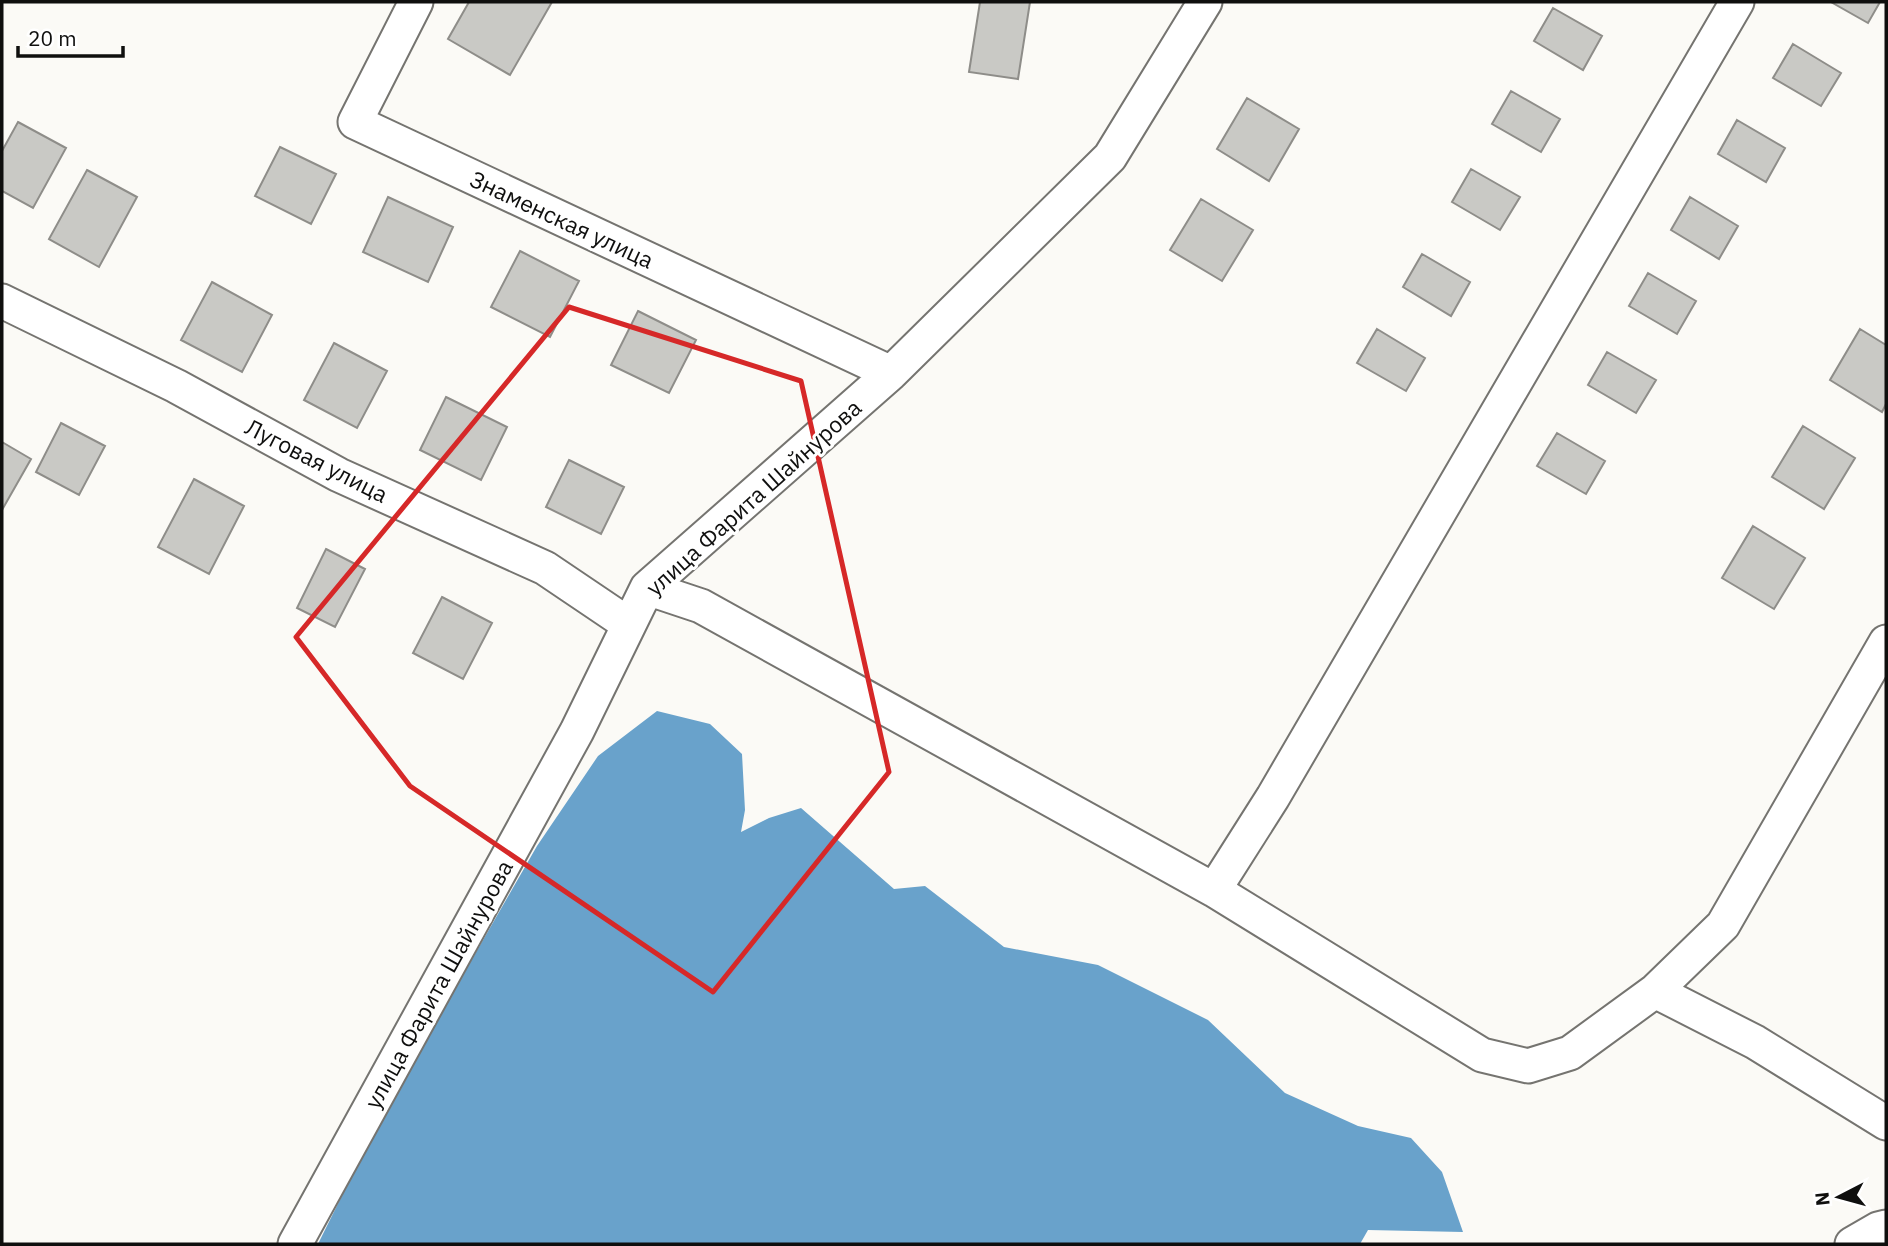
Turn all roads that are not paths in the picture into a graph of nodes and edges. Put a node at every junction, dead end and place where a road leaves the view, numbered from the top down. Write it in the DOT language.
graph roads {
  1 [pos="416,2"];
  2 [pos="1205,2"];
  3 [pos="1737,2"];
  4 [pos="2,301"];
  5 [pos="891,373"];
  6 [pos="647,588"];
  7 [pos="628,624"];
  8 [pos="1886,642"];
  9 [pos="1214,890"];
  10 [pos="1655,991"];
  11 [pos="1886,1123"];
  12 [pos="1886,1227"];
  13 [pos="295,1244"];
  14 [pos="1852,1244"];
  1 -- 5 [label="street, Знаменская улица"];
  2 -- 5 [label="street, улица Фарита Шайнурова"];
  3 -- 9 [label="street"];
  4 -- 7 [label="street, Луговая улица"];
  5 -- 6 [label="street, улица Фарита Шайнурова"];
  6 -- 7 [label="street, улица Фарита Шайнурова"];
  6 -- 9 [label="street"];
  7 -- 13 [label="street, улица Фарита Шайнурова"];
  8 -- 10 [label="street"];
  9 -- 10 [label="street"];
  10 -- 11 [label="street"];
  12 -- 14 [label="street"];
}
